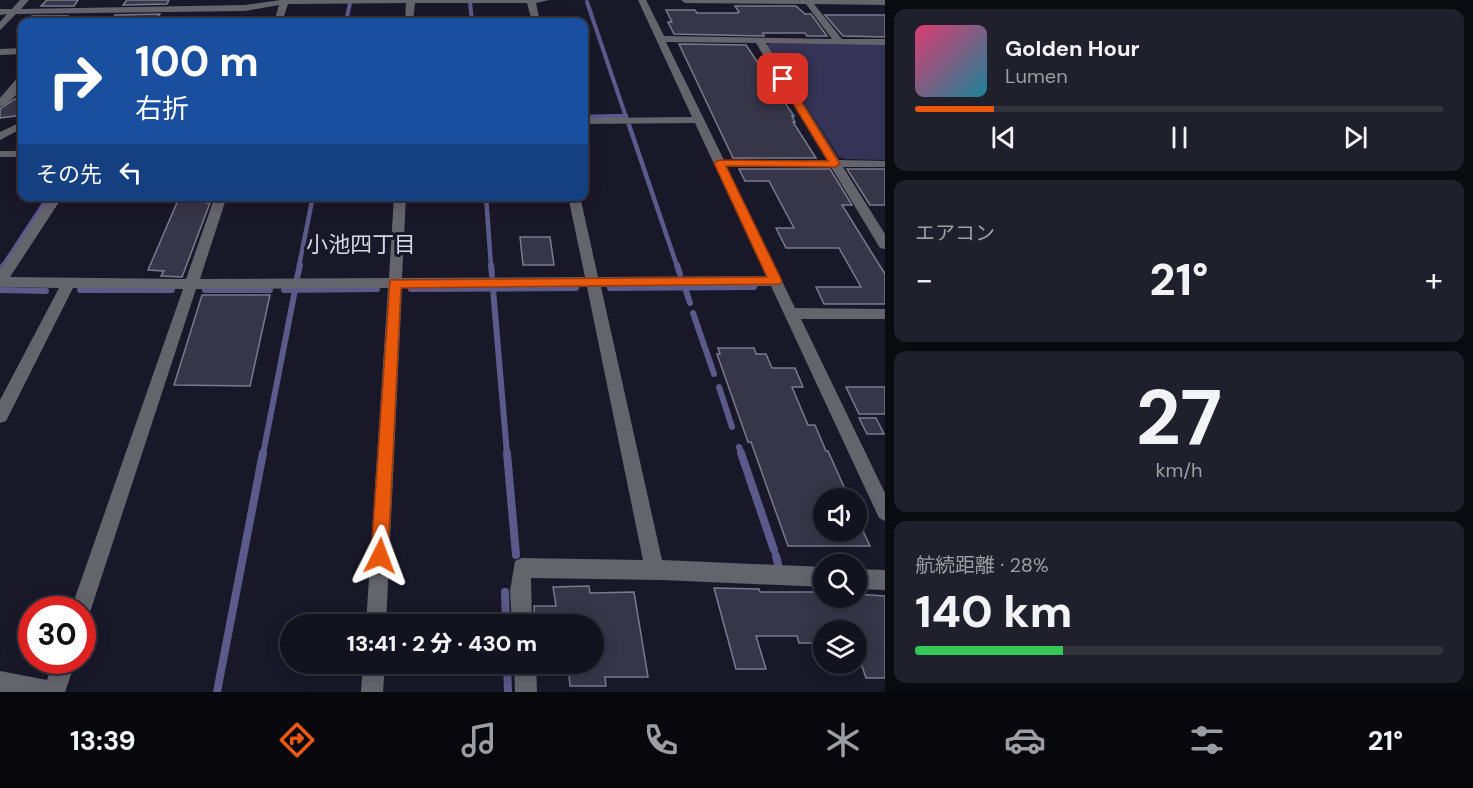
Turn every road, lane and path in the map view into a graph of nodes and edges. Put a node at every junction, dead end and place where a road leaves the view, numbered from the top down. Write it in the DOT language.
graph roads {
  1 [pos="25,0"];
  2 [pos="108,0"];
  3 [pos="411,0"];
  4 [pos="531,0"];
  5 [pos="544,0"];
  6 [pos="642,0"];
  7 [pos="685,0"];
  8 [pos="734,0"];
  9 [pos="284,1"];
  10 [pos="807,1"];
  11 [pos="881,1"];
  12 [pos="267,2"];
  13 [pos="181,4"];
  14 [pos="99,11"];
  15 [pos="0,12"];
  16 [pos="13,12"];
  17 [pos="94,18"];
  18 [pos="172,18"];
  19 [pos="279,18"];
  20 [pos="410,18"];
  21 [pos="535,18"];
  22 [pos="0,27"];
  23 [pos="661,39"];
  24 [pos="759,40"];
  25 [pos="839,41"];
  26 [pos="885,42"];
  27 [pos="18,51"];
  28 [pos="0,52"];
  29 [pos="18,84"];
  30 [pos="0,104"];
  31 [pos="699,120"];
  32 [pos="588,121"];
  33 [pos="17,127"];
  34 [pos="0,137"];
  35 [pos="0,154"];
  36 [pos="18,154"];
  37 [pos="719,163"];
  38 [pos="835,164"];
  39 [pos="885,164"];
  40 [pos="54,201"];
  41 [pos="219,201"];
  42 [pos="400,201"];
  43 [pos="575,201"];
  44 [pos="885,245"];
  45 [pos="776,281"];
  46 [pos="0,282"];
  47 [pos="592,282"];
  48 [pos="68,283"];
  49 [pos="395,283"];
  50 [pos="189,284"];
  51 [pos="790,313"];
  52 [pos="885,314"];
  53 [pos="0,416"];
  54 [pos="885,513"];
  55 [pos="655,570"];
  56 [pos="813,577"];
  57 [pos="867,579"];
  58 [pos="885,580"];
  59 [pos="85,596"];
  60 [pos="377,614"];
  61 [pos="521,614"];
  62 [pos="59,674"];
  63 [pos="373,674"];
  64 [pos="525,674"];
  65 [pos="0,682"];
  66 [pos="53,692"];
  67 [pos="372,692"];
  68 [pos="526,692"];
  1 -- 16 [label="street"];
  2 -- 14 [label="street"];
  3 -- 4 [label="street"];
  3 -- 9 [label="street"];
  3 -- 20 [label="street"];
  4 -- 5 [label="street"];
  4 -- 21 [label="street"];
  6 -- 23 [label="street"];
  7 -- 8 [label="street"];
  8 -- 10 [label="street"];
  9 -- 12 [label="street"];
  9 -- 19 [label="street"];
  10 -- 11 [label="street"];
  10 -- 25 [label="street"];
  12 -- 13 [label="street"];
  13 -- 14 [label="street"];
  13 -- 18 [label="street"];
  14 -- 16 [label="street"];
  14 -- 17 [label="street"];
  15 -- 16 [label="street"];
  16 -- 22 [label="street"];
  23 -- 24 [label="street"];
  23 -- 31 [label="street"];
  24 -- 25 [label="street"];
  24 -- 38 [label="street"];
  25 -- 26 [label="street"];
  27 -- 28 [label="street"];
  29 -- 30 [label="street"];
  31 -- 32 [label="street"];
  31 -- 37 [label="street"];
  33 -- 34 [label="street"];
  35 -- 36 [label="street"];
  37 -- 38 [label="street"];
  37 -- 45 [label="street"];
  38 -- 39 [label="street"];
  38 -- 44 [label="street"];
  40 -- 46 [label="street"];
  41 -- 50 [label="street"];
  42 -- 49 [label="street"];
  43 -- 47 [label="street"];
  45 -- 47 [label="street"];
  45 -- 51 [label="street"];
  46 -- 48 [label="street"];
  47 -- 49 [label="street"];
  47 -- 55 [label="street"];
  48 -- 50 [label="street"];
  48 -- 53 [label="street"];
  49 -- 50 [label="street"];
  49 -- 60 [label="street"];
  50 -- 59 [label="street"];
  51 -- 52 [label="street"];
  51 -- 54 [label="street"];
  55 -- 56 [label="street"];
  55 -- 61 [label="street"];
  57 -- 58 [label="street"];
  62 -- 66 [label="street"];
  63 -- 67 [label="street"];
  64 -- 68 [label="street"];
  65 -- 66 [label="street"];
}
